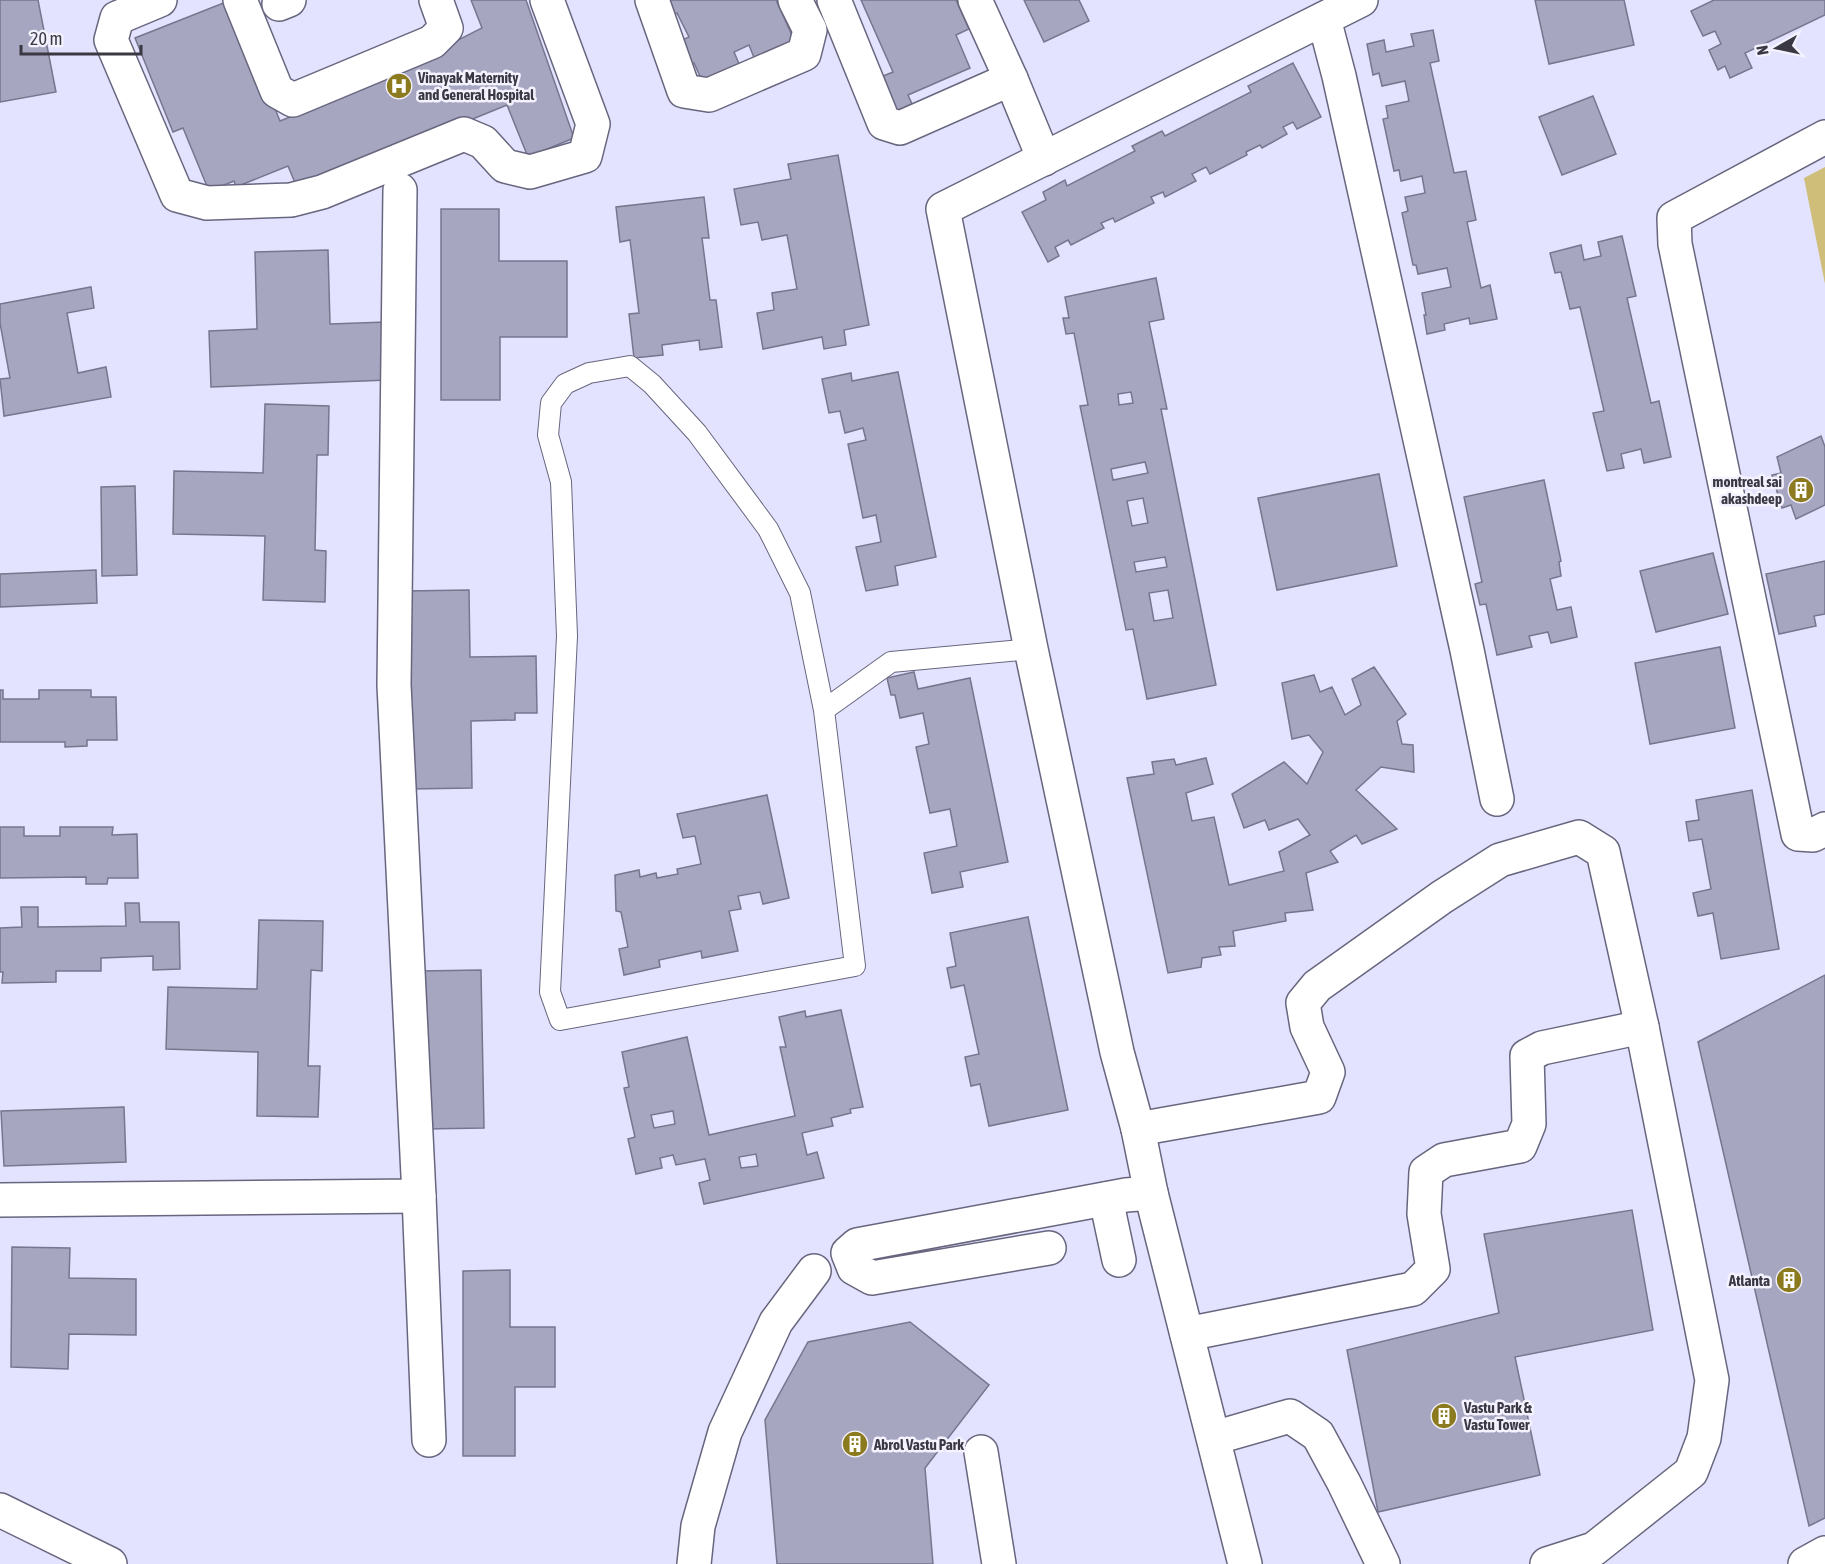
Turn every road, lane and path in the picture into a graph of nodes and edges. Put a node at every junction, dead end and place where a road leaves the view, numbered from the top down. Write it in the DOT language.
graph roads {
  1 [pos="160,0"];
  2 [pos="240,0"];
  3 [pos="436,0"];
  4 [pos="547,0"];
  5 [pos="652,0"];
  6 [pos="795,0"];
  7 [pos="834,0"];
  8 [pos="975,0"];
  9 [pos="1361,0"];
  10 [pos="1324,19"];
  11 [pos="1011,79"];
  12 [pos="1825,137"];
  13 [pos="1044,159"];
  14 [pos="400,189"];
  15 [pos="1031,649"];
  16 [pos="824,710"];
  17 [pos="1497,799"];
  18 [pos="1825,829"];
  19 [pos="1642,1027"];
  20 [pos="1138,1129"];
  21 [pos="1151,1193"];
  22 [pos="419,1196"];
  23 [pos="1106,1199"];
  24 [pos="0,1200"];
  25 [pos="1049,1248"];
  26 [pos="1166,1251"];
  27 [pos="814,1271"];
  28 [pos="1187,1334"];
  29 [pos="1214,1438"];
  30 [pos="429,1440"];
  31 [pos="981,1452"];
  32 [pos="0,1510"];
  33 [pos="1825,1553"];
  34 [pos="1597,1557"];
  35 [pos="110,1564"];
  36 [pos="694,1564"];
  37 [pos="999,1564"];
  38 [pos="1245,1564"];
  39 [pos="1383,1564"];
  40 [pos="1547,1564"];
  41 [pos="1805,1564"];
  1 -- 4 [label="street"];
  2 -- 3 [label="street"];
  5 -- 6 [label="street"];
  7 -- 11 [label="street"];
  8 -- 11 [label="street"];
  9 -- 10 [label="street"];
  10 -- 13 [label="street"];
  10 -- 17 [label="street"];
  11 -- 13 [label="street"];
  12 -- 18 [label="street"];
  13 -- 15 [label="street"];
  14 -- 22 [label="street"];
  15 -- 16 [label="lane"];
  15 -- 20 [label="street"];
  16 -- 16 [label="lane"];
  19 -- 20 [label="street"];
  19 -- 28 [label="street"];
  19 -- 34 [label="street"];
  20 -- 21 [label="street"];
  21 -- 23 [label="street"];
  21 -- 26 [label="street"];
  22 -- 24 [label="street"];
  22 -- 30 [label="street"];
  23 -- 25 [label="street"];
  23 -- 26 [label="street"];
  26 -- 28 [label="street"];
  27 -- 36 [label="street"];
  28 -- 29 [label="street"];
  29 -- 38 [label="street"];
  29 -- 39 [label="street"];
  31 -- 37 [label="street"];
  32 -- 35 [label="street"];
  33 -- 41 [label="street"];
  34 -- 40 [label="street"];
}
